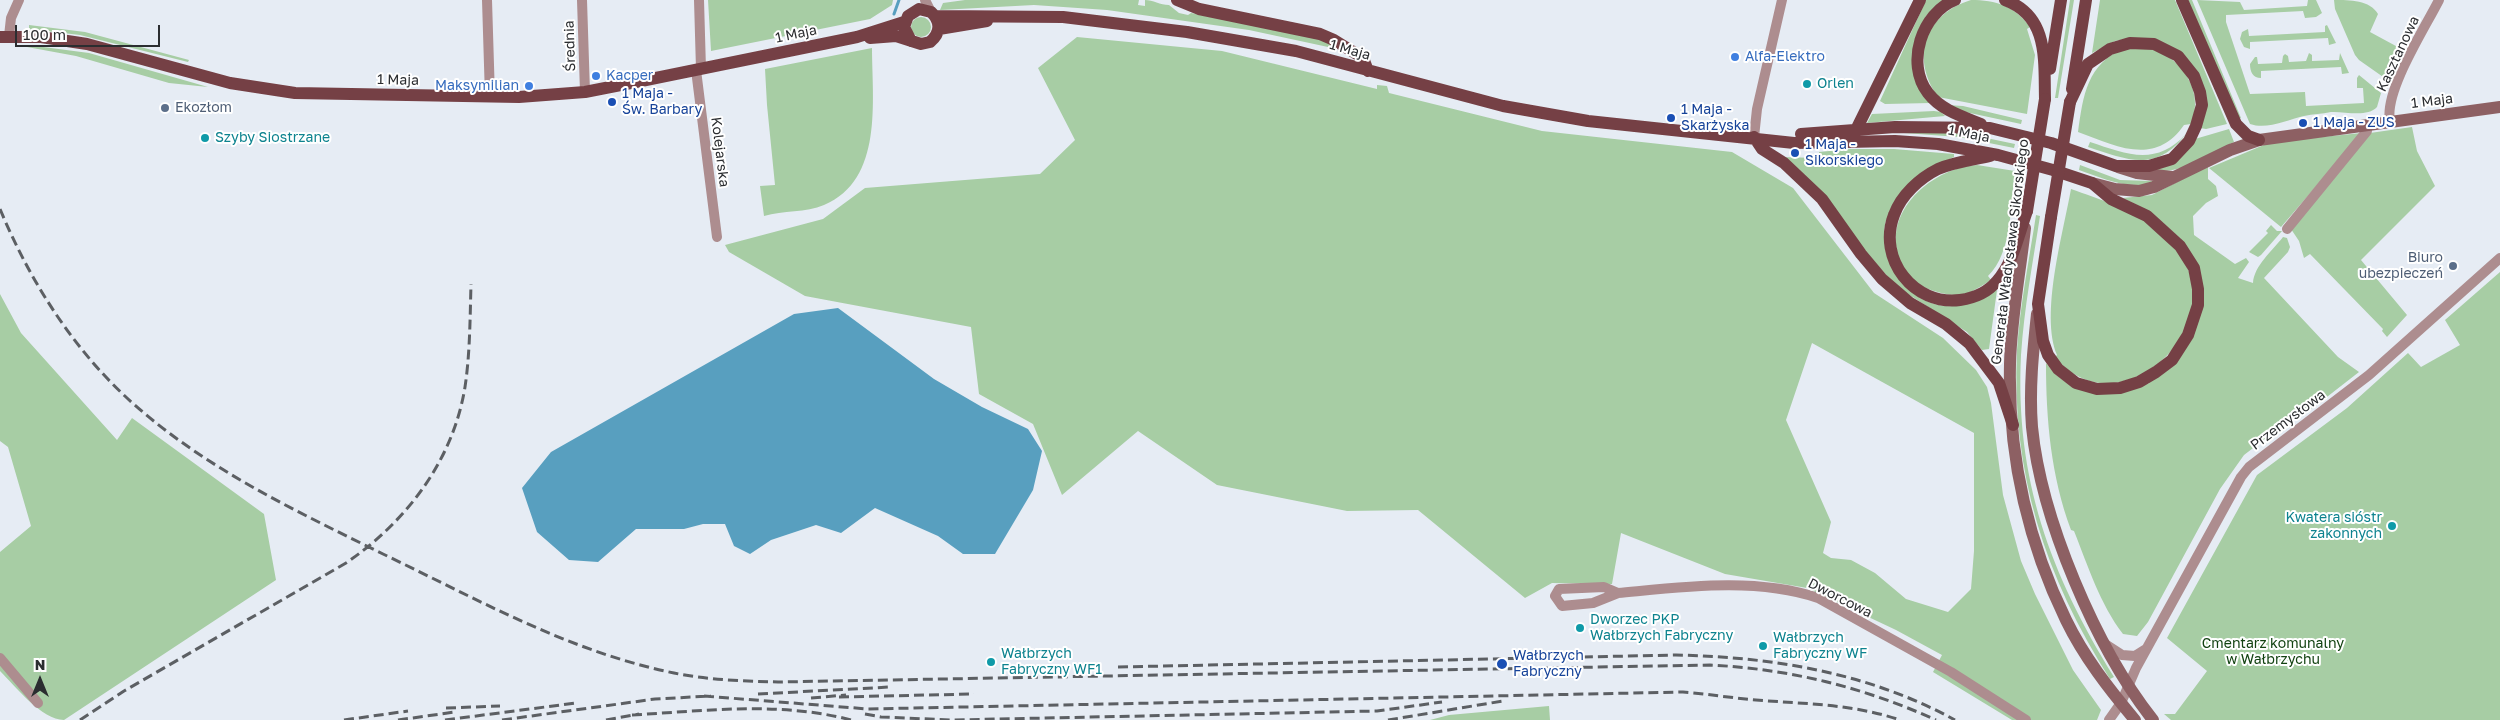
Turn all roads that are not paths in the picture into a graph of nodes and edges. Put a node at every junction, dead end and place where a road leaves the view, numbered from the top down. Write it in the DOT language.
graph roads {
  1 [pos="18,0"];
  2 [pos="487,0"];
  3 [pos="582,0"];
  4 [pos="699,0"];
  5 [pos="925,0"];
  6 [pos="1177,0"];
  7 [pos="1782,0"];
  8 [pos="1920,0"];
  9 [pos="1955,0"];
  10 [pos="2005,0"];
  11 [pos="2061,0"];
  12 [pos="2086,0"];
  13 [pos="2182,0"];
  14 [pos="2440,0"];
  15 [pos="910,11"];
  16 [pos="933,14"];
  17 [pos="1004,17"];
  18 [pos="939,29"];
  19 [pos="4,37"];
  20 [pos="857,37"];
  21 [pos="911,41"];
  22 [pos="698,70"];
  23 [pos="1368,70"];
  24 [pos="585,92"];
  25 [pos="490,97"];
  26 [pos="2045,99"];
  27 [pos="2070,102"];
  28 [pos="2500,107"];
  29 [pos="2390,122"];
  30 [pos="2368,125"];
  31 [pos="1990,128"];
  32 [pos="1856,130"];
  33 [pos="1754,138"];
  34 [pos="2259,140"];
  35 [pos="1998,155"];
  36 [pos="2116,166"];
  37 [pos="2172,177"];
  38 [pos="2092,183"];
  39 [pos="2027,211"];
  40 [pos="2286,229"];
  41 [pos="717,238"];
  42 [pos="2500,258"];
  43 [pos="2038,304"];
  44 [pos="2012,425"];
  45 [pos="1618,593"];
  46 [pos="2105,644"];
  47 [pos="2147,648"];
  48 [pos="0,658"];
  49 [pos="2128,683"];
  50 [pos="38,703"];
  51 [pos="2121,703"];
  52 [pos="2026,720"];
  53 [pos="2109,720"];
  54 [pos="2135,720"];
  55 [pos="2153,720"];
  1 -- 19 [label="street"];
  2 -- 25 [label="street"];
  3 -- 24 [label="street, Średnia"];
  4 -- 22 [label="street, Kolejarska"];
  5 -- 16 [label="street"];
  6 -- 23 [label="main road"];
  7 -- 33 [label="street"];
  8 -- 32 [label="main road"];
  9 -- 31 [label="main road"];
  10 -- 26 [label="main road"];
  11 -- 26 [label="main road, Generała Władysława Sikorskiego"];
  12 -- 27 [label="main road"];
  13 -- 34 [label="main road"];
  14 -- 29 [label="street, Kasztanowa"];
  15 -- 16 [label="main road"];
  15 -- 20 [label="main road, 1 Maja"];
  15 -- 21 [label="main road"];
  16 -- 17 [label="main road, 1 Maja"];
  16 -- 18 [label="main road"];
  17 -- 18 [label="main road"];
  17 -- 23 [label="main road, 1 Maja"];
  18 -- 21 [label="main road"];
  19 -- 25 [label="main road, 1 Maja"];
  20 -- 21 [label="main road, 1 Maja"];
  20 -- 22 [label="main road, 1 Maja"];
  22 -- 24 [label="main road, 1 Maja"];
  22 -- 41 [label="street, Kolejarska"];
  23 -- 33 [label="main road, 1 Maja"];
  24 -- 25 [label="main road, 1 Maja"];
  26 -- 39 [label="main road, Generała Władysława Sikorskiego, bridge"];
  27 -- 36 [label="main road"];
  27 -- 43 [label="main road, bridge"];
  28 -- 29 [label="main road, 1 Maja"];
  29 -- 30 [label="main road, 1 Maja"];
  30 -- 34 [label="main road, 1 Maja"];
  30 -- 40 [label="street"];
  31 -- 32 [label="main road, 1 Maja"];
  31 -- 36 [label="main road, 1 Maja"];
  32 -- 33 [label="main road, 1 Maja"];
  33 -- 35 [label="main road, 1 Maja"];
  33 -- 44 [label="main road"];
  34 -- 37 [label="main road, 1 Maja"];
  35 -- 38 [label="main road, 1 Maja"];
  35 -- 39 [label="main road"];
  36 -- 37 [label="main road, 1 Maja"];
  37 -- 38 [label="main road, 1 Maja"];
  38 -- 43 [label="main road"];
  39 -- 44 [label="main road, Generała Władysława Sikorskiego"];
  42 -- 47 [label="street, Przemysłowa"];
  43 -- 46 [label="main road"];
  44 -- 51 [label="main road, Generała Władysława Sikorskiego"];
  45 -- 45 [label="street, Dworcowa"];
  45 -- 52 [label="street, Dworcowa"];
  46 -- 47 [label="street"];
  46 -- 49 [label="main road"];
  47 -- 49 [label="street, Przemysłowa"];
  48 -- 50 [label="street"];
  49 -- 51 [label="street, Przemysłowa"];
  49 -- 55 [label="main road"];
  51 -- 53 [label="street, Przemysłowa"];
  51 -- 54 [label="main road, Generała Władysława Sikorskiego"];
}
